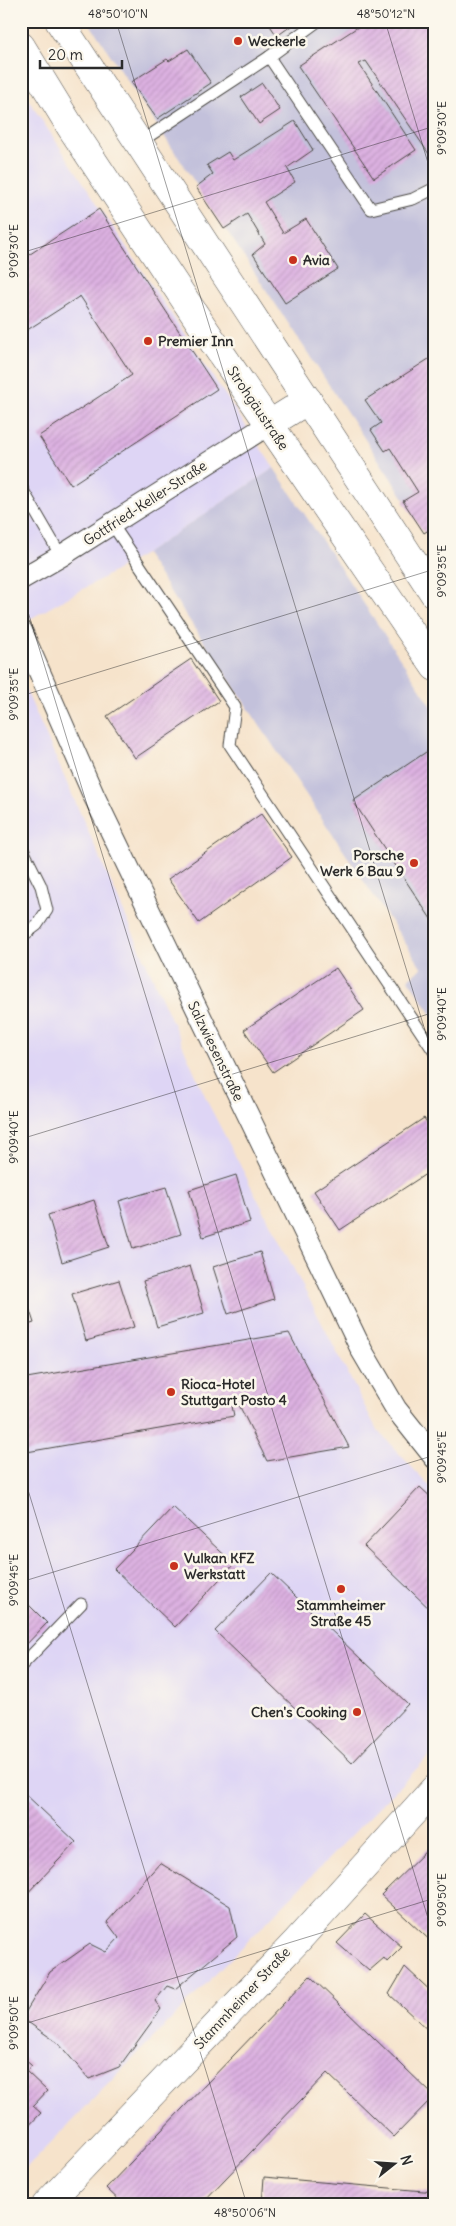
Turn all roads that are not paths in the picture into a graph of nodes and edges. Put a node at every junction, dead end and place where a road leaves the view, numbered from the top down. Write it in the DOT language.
graph roads {
  1 [pos="59,21"];
  2 [pos="318,21"];
  3 [pos="21,46"];
  4 [pos="269,57"];
  5 [pos="140,142"];
  6 [pos="435,188"];
  7 [pos="308,400"];
  8 [pos="268,424"];
  9 [pos="21,487"];
  10 [pos="112,524"];
  11 [pos="61,556"];
  12 [pos="21,580"];
  13 [pos="435,595"];
  14 [pos="21,630"];
  15 [pos="431,653"];
  16 [pos="21,846"];
  17 [pos="21,937"];
  18 [pos="435,1053"];
  19 [pos="435,1458"];
  20 [pos="81,1604"];
  21 [pos="21,1666"];
  22 [pos="435,1788"];
  23 [pos="60,2200"];
  1 -- 5 [label="main road"];
  2 -- 4 [label="lane"];
  3 -- 8 [label="main road, Strohgäustraße"];
  4 -- 5 [label="lane"];
  4 -- 6 [label="lane"];
  5 -- 7 [label="main road"];
  7 -- 8 [label="main road"];
  7 -- 13 [label="main road"];
  8 -- 10 [label="street, Gottfried-Keller-Straße"];
  8 -- 15 [label="main road, Strohgäustraße"];
  9 -- 11 [label="lane"];
  10 -- 11 [label="street, Gottfried-Keller-Straße"];
  10 -- 18 [label="lane"];
  11 -- 12 [label="street, Gottfried-Keller-Straße"];
  14 -- 19 [label="street, Salzwiesenstraße"];
  16 -- 17 [label="lane"];
  20 -- 21 [label="lane"];
  22 -- 23 [label="main road, Stammheimer Straße"];
}
